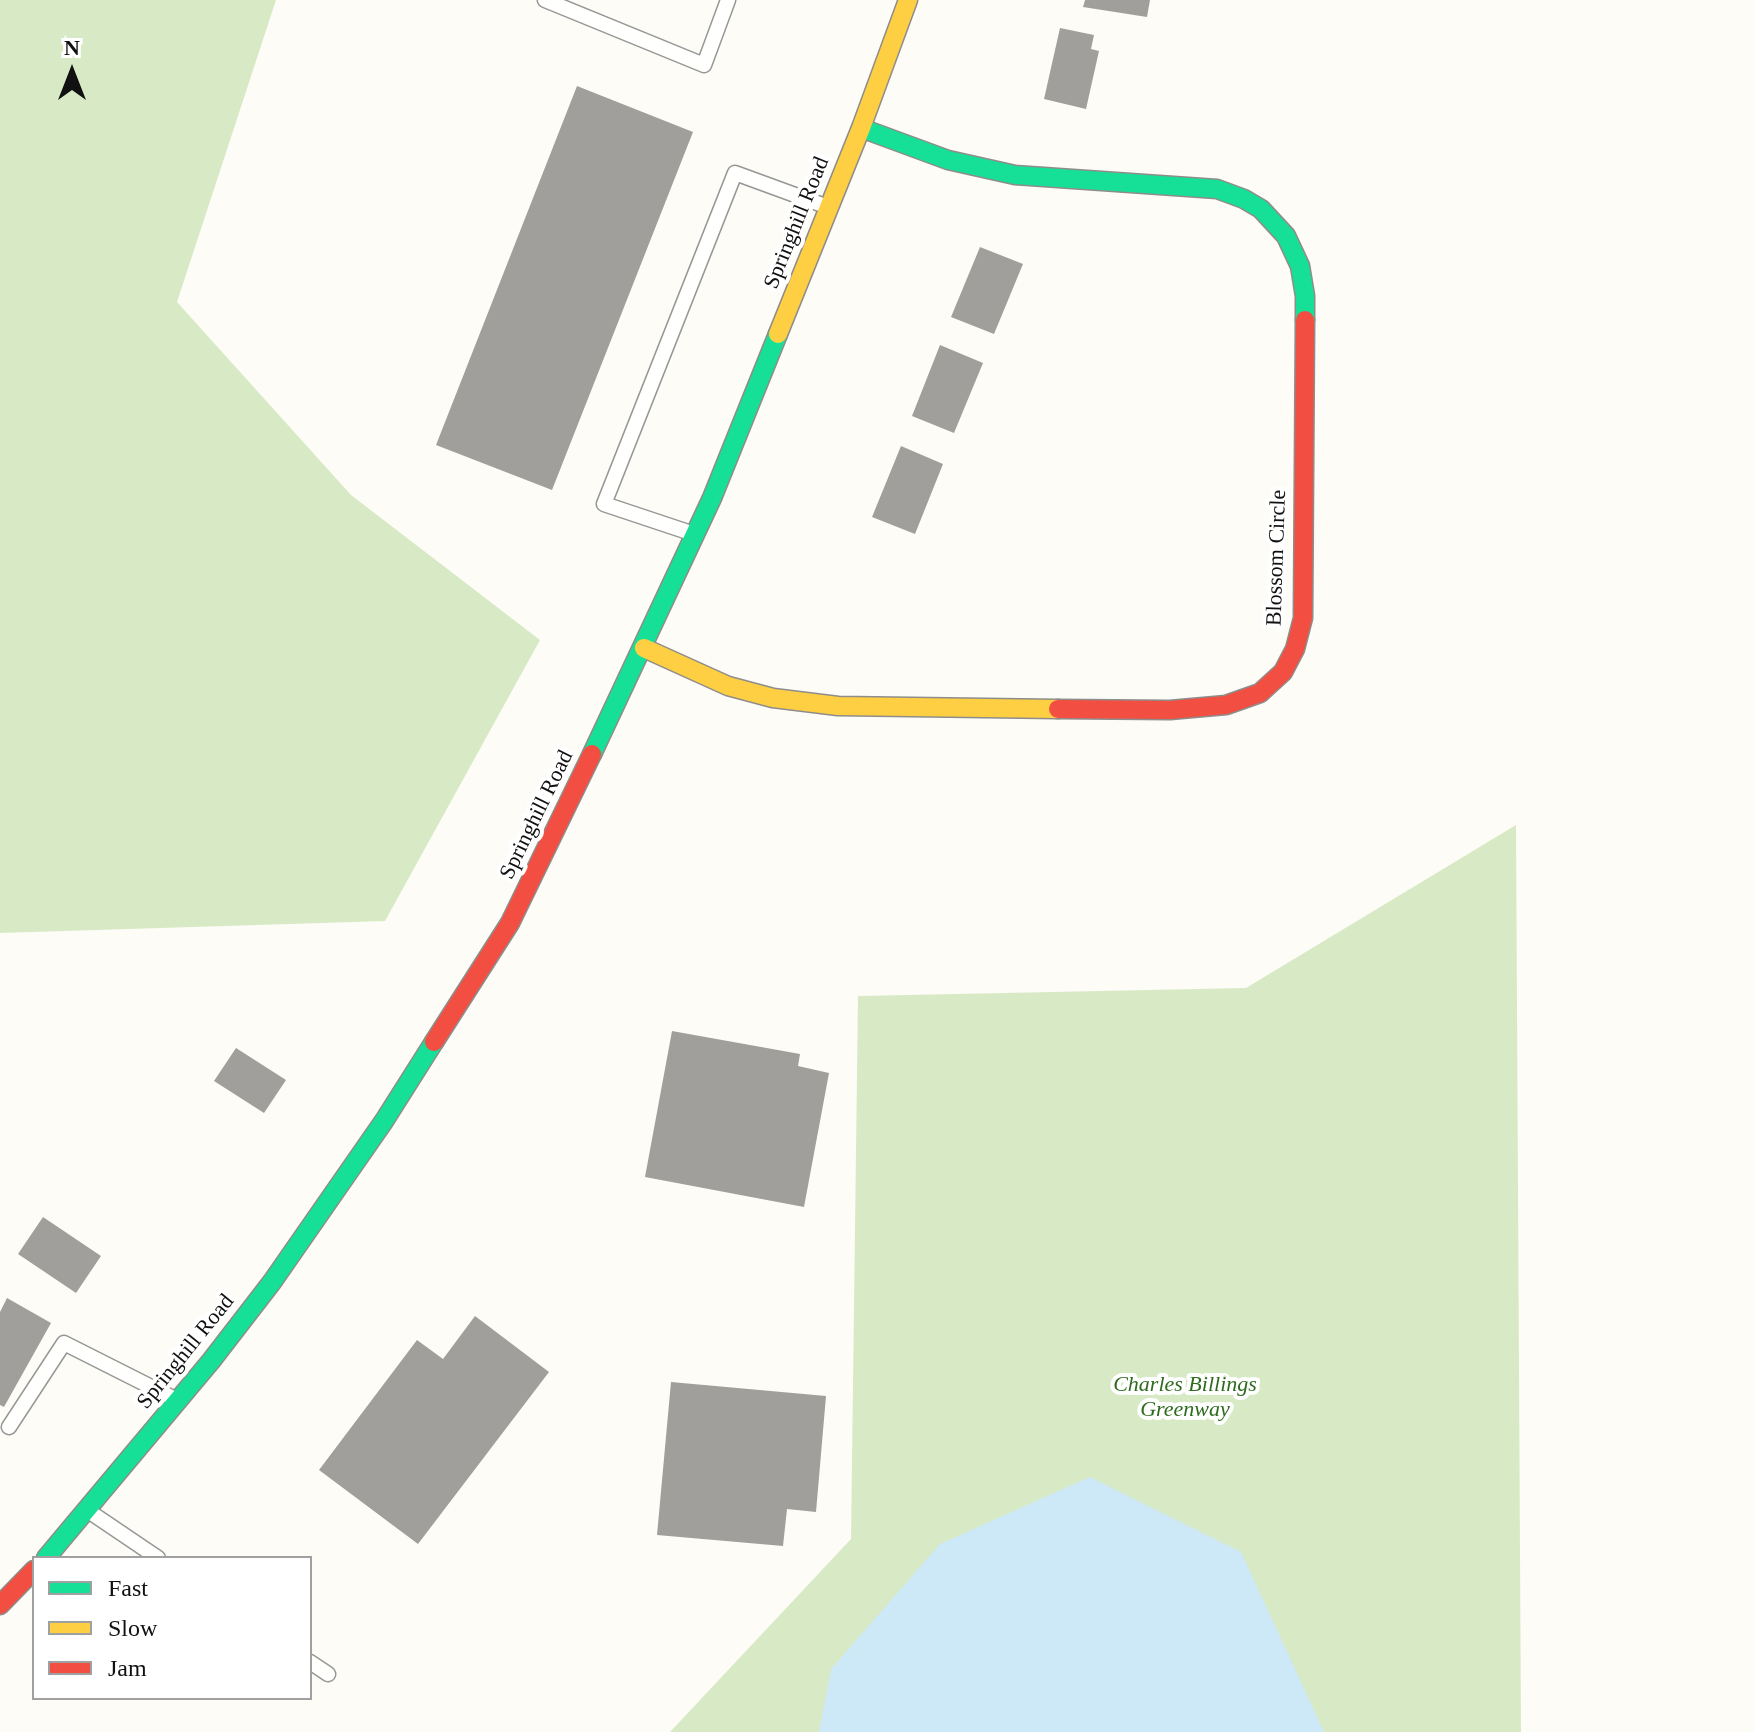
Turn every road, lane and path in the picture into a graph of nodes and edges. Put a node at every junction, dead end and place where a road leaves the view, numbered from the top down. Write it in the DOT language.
graph roads {
  1 [pos="545,0"];
  2 [pos="728,0"];
  3 [pos="908,0"];
  4 [pos="861,128"];
  5 [pos="829,208"];
  6 [pos="696,534"];
  7 [pos="644,648"];
  8 [pos="178,1401"];
  9 [pos="9,1427"];
  10 [pos="87,1510"];
  11 [pos="48,1556"];
  12 [pos="155,1556"];
  13 [pos="32,1572"];
  14 [pos="0,1605"];
  15 [pos="312,1663"];
  16 [pos="328,1674"];
  1 -- 2 [label="lane"];
  3 -- 4 [label="main road, Springhill Road"];
  4 -- 5 [label="main road, Springhill Road"];
  4 -- 7 [label="main road, Blossom Circle"];
  5 -- 6 [label="main road, Springhill Road"];
  5 -- 6 [label="lane"];
  6 -- 7 [label="main road, Springhill Road"];
  7 -- 8 [label="main road, Springhill Road"];
  8 -- 9 [label="lane"];
  8 -- 10 [label="main road, Springhill Road"];
  10 -- 11 [label="main road, Springhill Road"];
  10 -- 12 [label="lane"];
  13 -- 14 [label="main road"];
  15 -- 16 [label="lane"];
}
